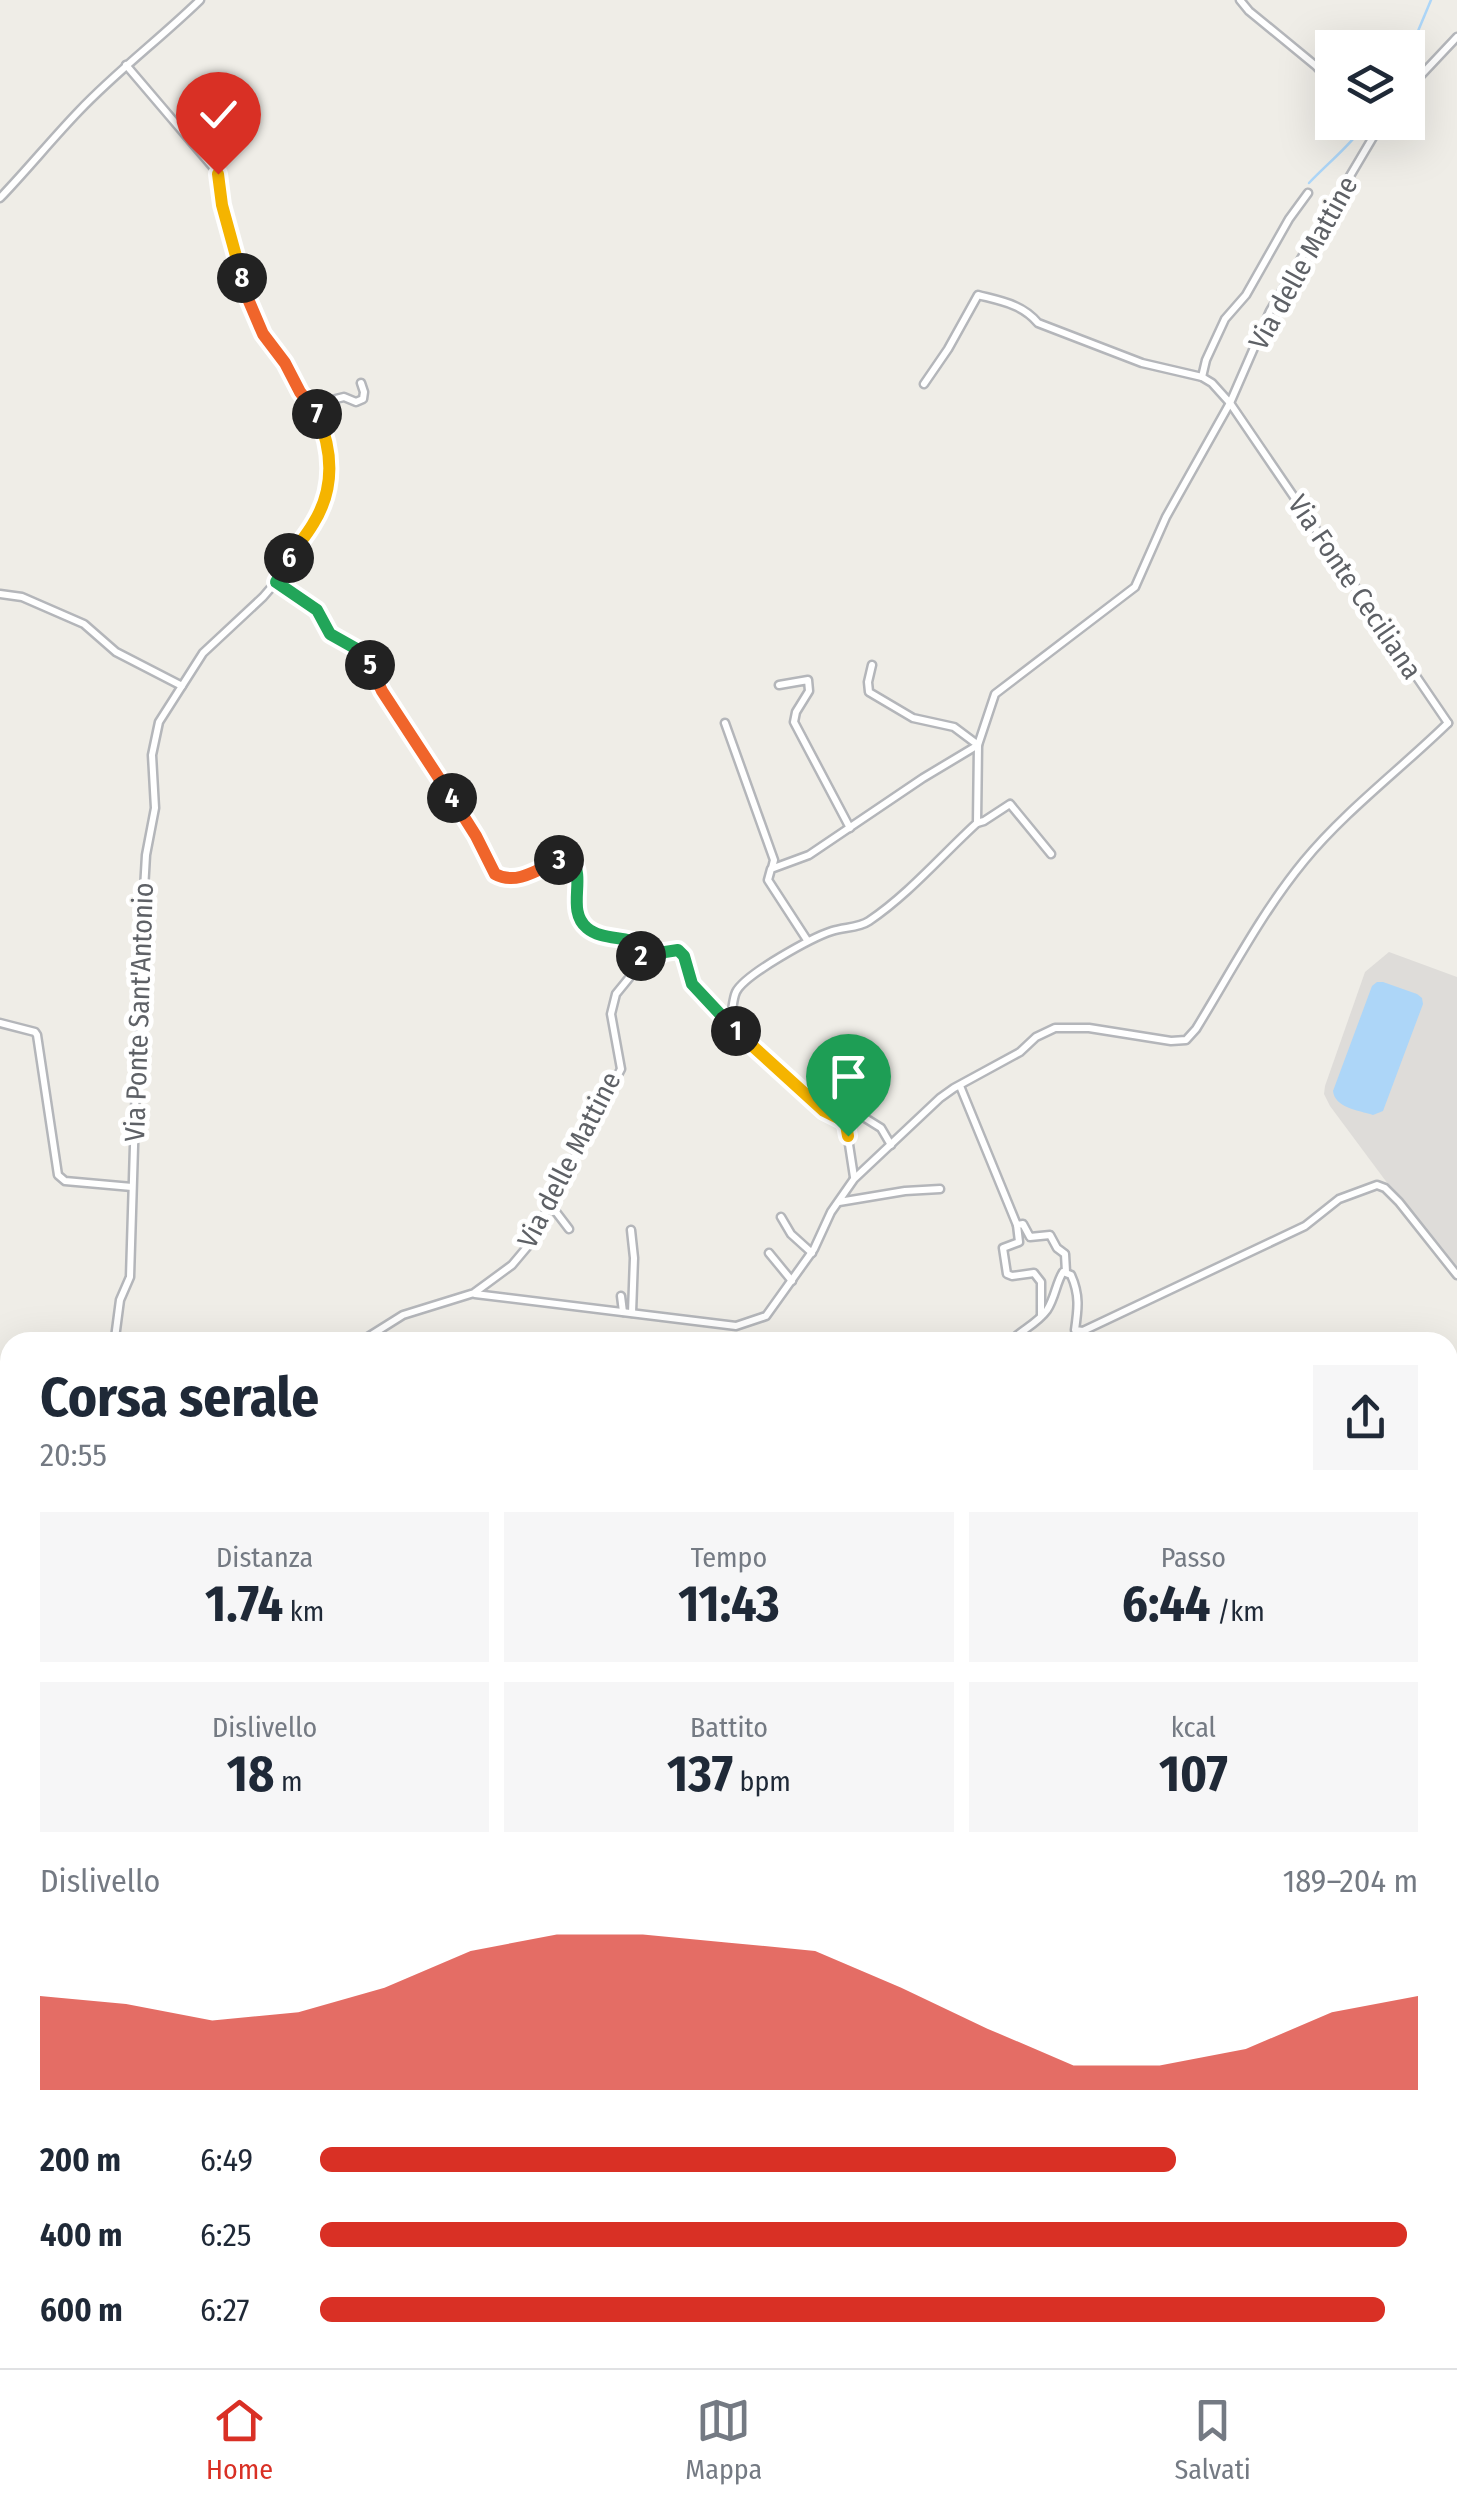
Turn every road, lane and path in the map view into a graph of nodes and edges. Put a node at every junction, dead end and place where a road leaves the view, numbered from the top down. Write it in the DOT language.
graph roads {
  1 [pos="200,0"];
  2 [pos="1240,0"];
  3 [pos="1457,37"];
  4 [pos="126,65"];
  5 [pos="1315,65"];
  6 [pos="1425,71"];
  7 [pos="1372,140"];
  8 [pos="1308,193"];
  9 [pos="0,198"];
  10 [pos="1202,377"];
  11 [pos="361,383"];
  12 [pos="924,384"];
  13 [pos="1230,403"];
  14 [pos="312,405"];
  15 [pos="276,582"];
  16 [pos="0,594"];
  17 [pos="872,665"];
  18 [pos="779,685"];
  19 [pos="182,686"];
  20 [pos="1453,722"];
  21 [pos="725,723"];
  22 [pos="978,744"];
  23 [pos="977,823"];
  24 [pos="850,828"];
  25 [pos="1051,854"];
  26 [pos="772,869"];
  27 [pos="807,940"];
  28 [pos="638,967"];
  29 [pos="729,1022"];
  30 [pos="0,1023"];
  31 [pos="960,1086"];
  32 [pos="865,1118"];
  33 [pos="891,1144"];
  34 [pos="854,1178"];
  35 [pos="132,1188"];
  36 [pos="940,1189"];
  37 [pos="838,1202"];
  38 [pos="547,1206"];
  39 [pos="781,1218"];
  40 [pos="1017,1225"];
  41 [pos="569,1229"];
  42 [pos="631,1230"];
  43 [pos="768,1253"];
  44 [pos="812,1253"];
  45 [pos="1066,1272"];
  46 [pos="1457,1276"];
  47 [pos="792,1281"];
  48 [pos="474,1294"];
  49 [pos="621,1296"];
  50 [pos="622,1312"];
  51 [pos="632,1313"];
  52 [pos="1041,1318"];
  53 [pos="116,1332"];
  54 [pos="376,1332"];
  55 [pos="1023,1332"];
  1 -- 4 [label="street"];
  2 -- 5 [label="street"];
  3 -- 6 [label="street"];
  4 -- 9 [label="street"];
  4 -- 14 [label="street, Via Ponte Sant'Antonio"];
  7 -- 13 [label="street, Via delle Mattine"];
  8 -- 10 [label="street, Via delle Mattine"];
  10 -- 12 [label="street"];
  10 -- 13 [label="street"];
  11 -- 14 [label="street"];
  13 -- 20 [label="street, Via Fonte Ceciliana"];
  13 -- 22 [label="street, Via delle Mattine"];
  14 -- 15 [label="street, Via Ponte Sant'Antonio"];
  15 -- 19 [label="street, Via Ponte Sant'Antonio"];
  15 -- 28 [label="street"];
  16 -- 19 [label="street"];
  17 -- 22 [label="street"];
  18 -- 24 [label="street"];
  19 -- 35 [label="street, Via Ponte Sant'Antonio"];
  20 -- 31 [label="street, Via Fonte Ceciliana"];
  21 -- 26 [label="street"];
  22 -- 23 [label="street, Via delle Mattine"];
  22 -- 24 [label="street"];
  23 -- 25 [label="street"];
  23 -- 27 [label="street"];
  24 -- 26 [label="street"];
  26 -- 27 [label="street"];
  27 -- 29 [label="street"];
  28 -- 29 [label="street"];
  28 -- 38 [label="street, Via delle Mattine"];
  29 -- 34 [label="street"];
  30 -- 35 [label="street"];
  31 -- 33 [label="street, Via Fonte Ceciliana"];
  31 -- 40 [label="street"];
  32 -- 33 [label="street"];
  33 -- 34 [label="street, Via Fonte Ceciliana"];
  34 -- 37 [label="street, Via Fonte Ceciliana"];
  35 -- 53 [label="street, Via Ponte Sant'Antonio"];
  36 -- 37 [label="street"];
  37 -- 44 [label="street, Via Fonte Ceciliana"];
  38 -- 41 [label="street"];
  38 -- 48 [label="street, Via delle Mattine"];
  39 -- 44 [label="street"];
  40 -- 45 [label="street"];
  40 -- 52 [label="street"];
  42 -- 51 [label="street"];
  43 -- 47 [label="street"];
  44 -- 47 [label="street, Via Fonte Ceciliana"];
  45 -- 46 [label="street"];
  45 -- 52 [label="street"];
  47 -- 51 [label="street, Via Fonte Ceciliana"];
  48 -- 50 [label="street, Via Fonte Ceciliana"];
  48 -- 54 [label="street, Via delle Mattine"];
  49 -- 50 [label="street"];
  50 -- 51 [label="street, Via Fonte Ceciliana"];
  52 -- 55 [label="street"];
}
